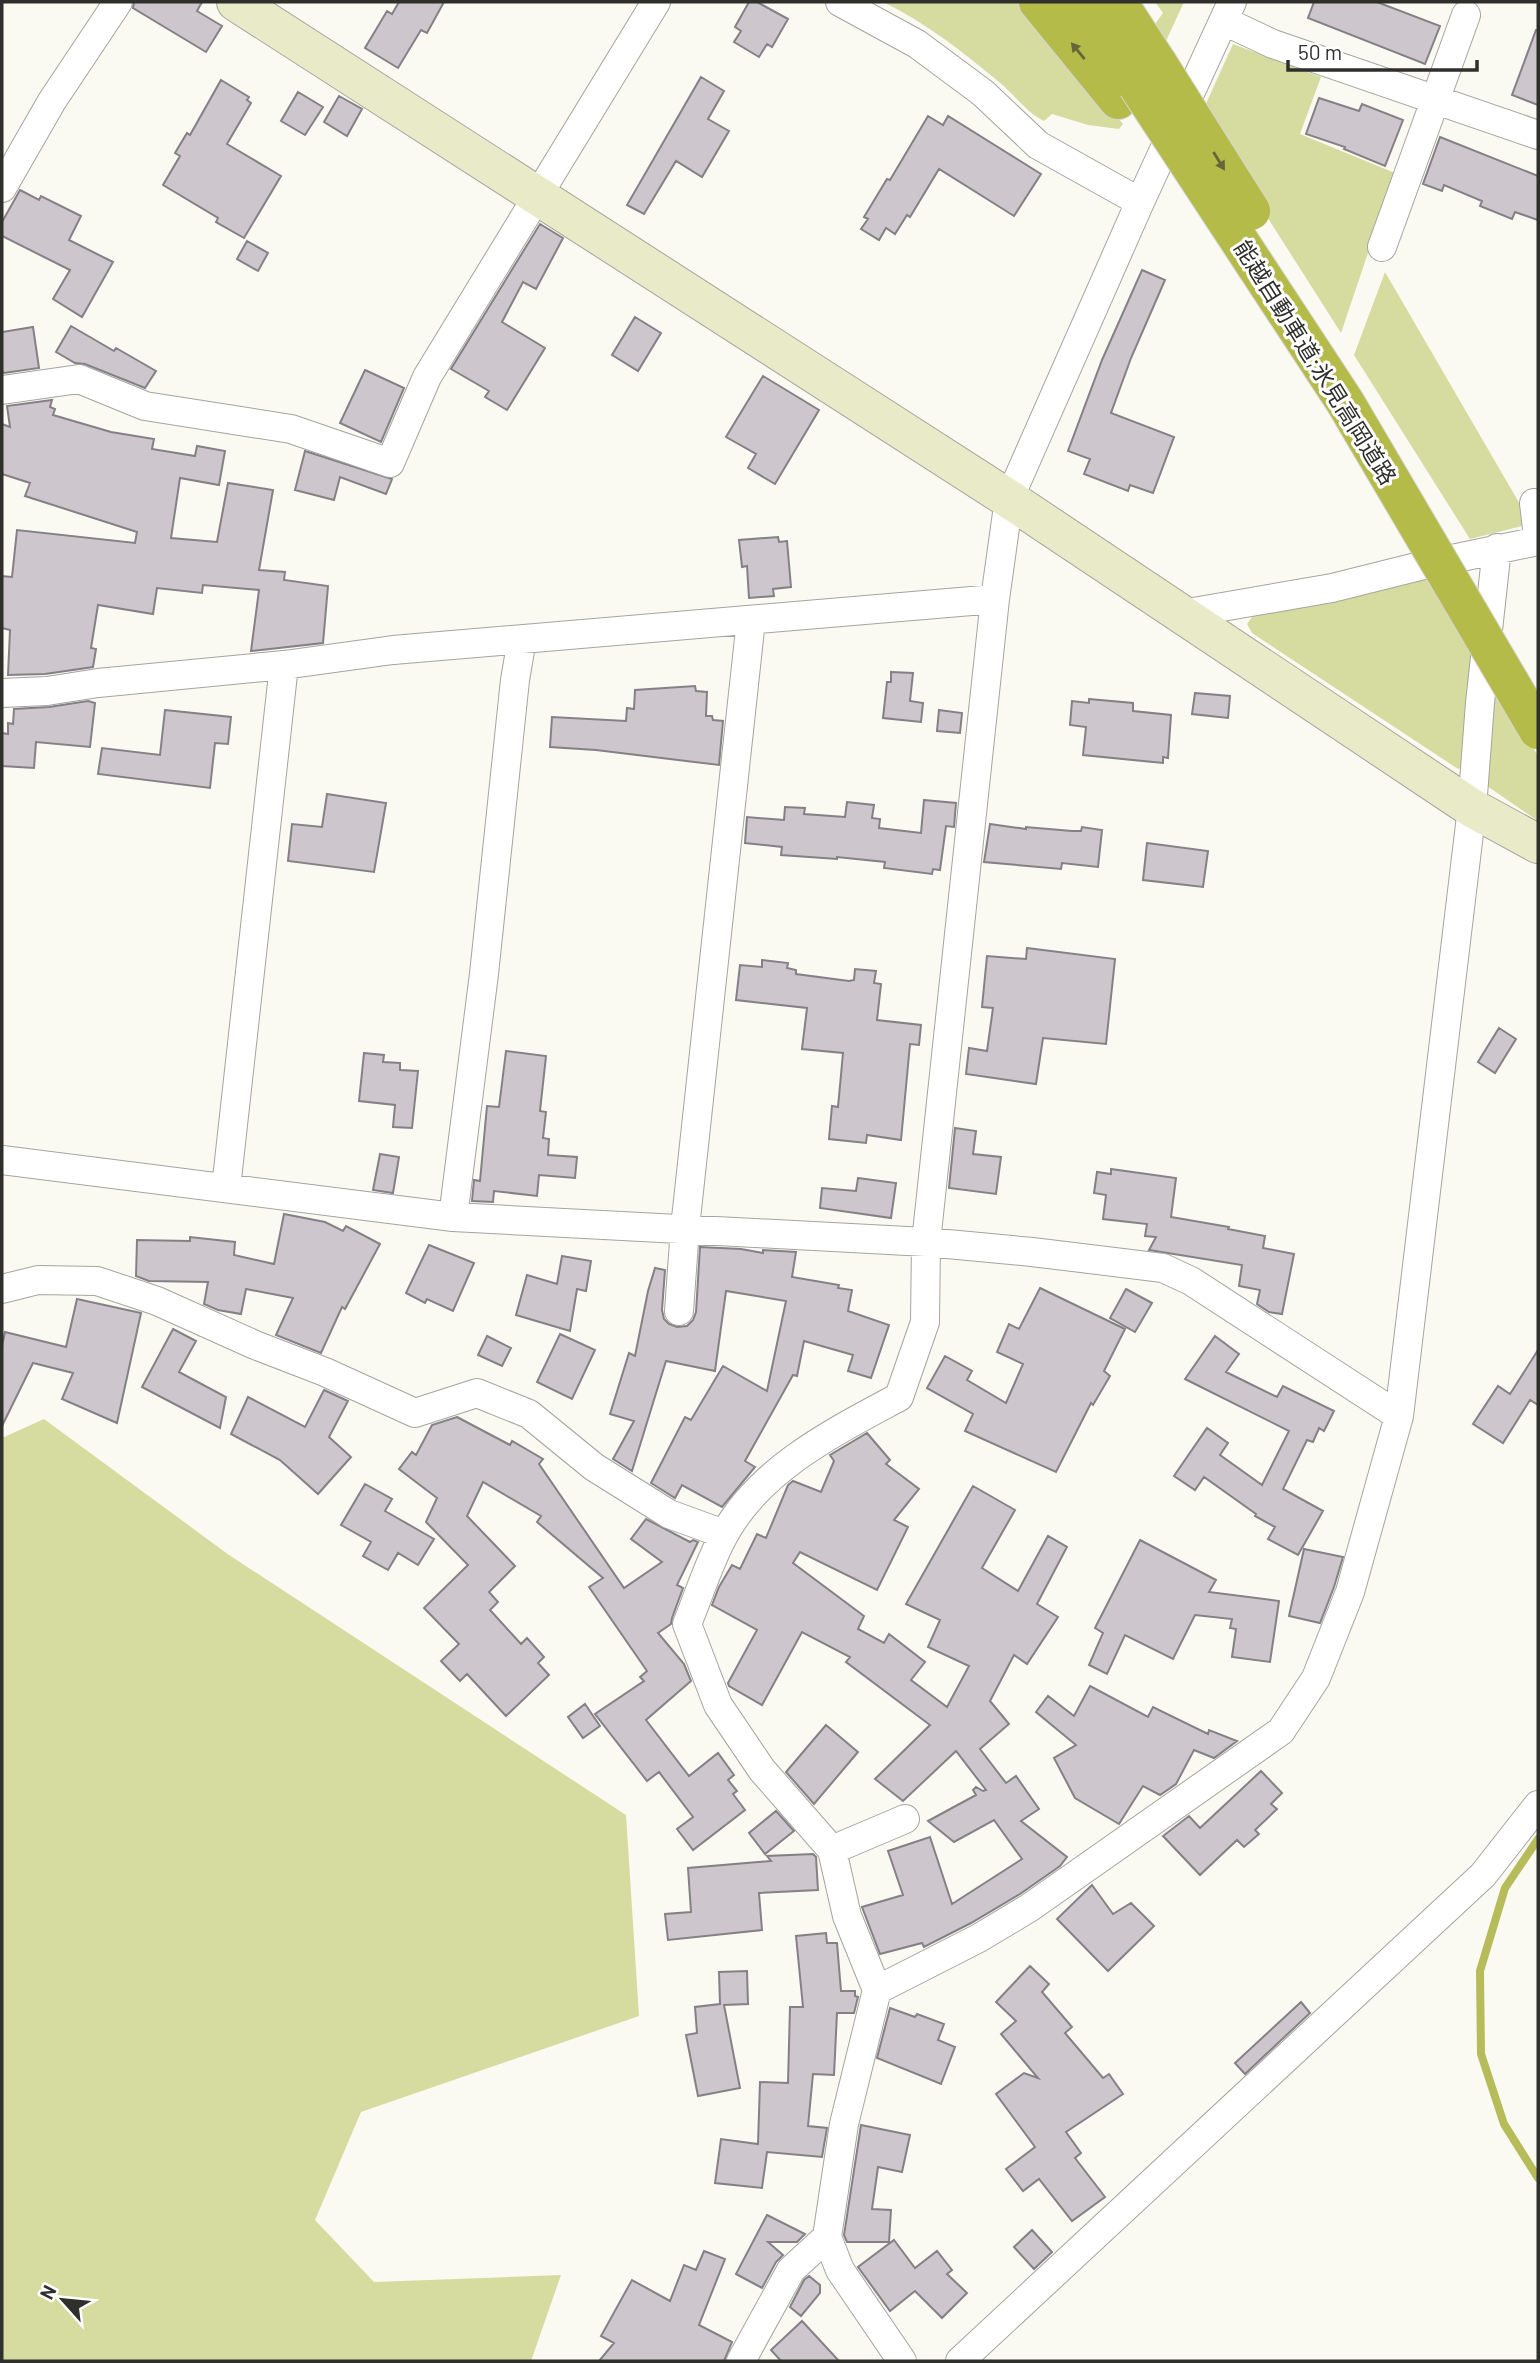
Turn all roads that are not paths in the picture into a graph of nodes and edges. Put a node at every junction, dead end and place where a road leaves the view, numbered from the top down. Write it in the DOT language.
graph roads {
  1 [pos="118,2"];
  2 [pos="236,2"];
  3 [pos="656,2"];
  4 [pos="840,2"];
  5 [pos="1038,2"];
  6 [pos="1081,2"];
  7 [pos="1118,2"];
  8 [pos="1228,11"];
  9 [pos="1466,15"];
  10 [pos="1138,82"];
  11 [pos="1436,100"];
  12 [pos="1538,135"];
  13 [pos="2,188"];
  14 [pos="537,196"];
  15 [pos="1140,202"];
  16 [pos="1382,247"];
  17 [pos="2,390"];
  18 [pos="1009,499"];
  19 [pos="1534,503"];
  20 [pos="1538,539"];
  21 [pos="1497,548"];
  22 [pos="995,599"];
  23 [pos="1182,614"];
  24 [pos="751,620"];
  25 [pos="522,639"];
  26 [pos="284,665"];
  27 [pos="1538,686"];
  28 [pos="2,693"];
  29 [pos="1538,730"];
  30 [pos="1472,808"];
  31 [pos="1538,844"];
  32 [pos="2,1160"];
  33 [pos="226,1188"];
  34 [pos="453,1217"];
  35 [pos="685,1228"];
  36 [pos="926,1242"];
  37 [pos="2,1289"];
  38 [pos="679,1311"];
  39 [pos="1399,1416"];
  40 [pos="724,1534"];
  41 [pos="1538,1805"];
  42 [pos="905,1819"];
  43 [pos="832,1850"];
  44 [pos="877,1990"];
  45 [pos="827,2236"];
  46 [pos="741,2361"];
  47 [pos="902,2361"];
  48 [pos="960,2361"];
  1 -- 13 [label="street"];
  2 -- 14 [label="street"];
  3 -- 14 [label="street"];
  4 -- 15 [label="street"];
  10 -- 5 [label="highway, one-way"];
  6 -- 10 [label="highway, 能越自動車道;氷見高岡道路"];
  7 -- 10 [label="highway, 能越自動車道;氷見高岡道路"];
  8 -- 11 [label="street"];
  8 -- 15 [label="street"];
  9 -- 11 [label="street"];
  10 -- 27 [label="highway, 能越自動車道;氷見高岡道路, one-way, bridge"];
  10 -- 29 [label="highway, 能越自動車道;氷見高岡道路, bridge"];
  11 -- 12 [label="street"];
  11 -- 16 [label="street"];
  14 -- 17 [label="street"];
  14 -- 18 [label="street"];
  15 -- 18 [label="street"];
  18 -- 22 [label="street"];
  18 -- 23 [label="street"];
  19 -- 20 [label="street"];
  20 -- 21 [label="street"];
  21 -- 23 [label="street"];
  21 -- 30 [label="street"];
  22 -- 24 [label="street"];
  22 -- 36 [label="street"];
  23 -- 30 [label="street"];
  24 -- 25 [label="street"];
  24 -- 35 [label="street"];
  25 -- 26 [label="street"];
  25 -- 34 [label="street"];
  26 -- 28 [label="street"];
  26 -- 33 [label="street"];
  30 -- 31 [label="street"];
  30 -- 39 [label="street"];
  32 -- 33 [label="street"];
  33 -- 34 [label="street"];
  34 -- 35 [label="street"];
  35 -- 36 [label="street"];
  35 -- 38 [label="street"];
  36 -- 39 [label="street"];
  36 -- 40 [label="street"];
  37 -- 40 [label="street"];
  39 -- 44 [label="street"];
  40 -- 43 [label="street"];
  41 -- 48 [label="street"];
  42 -- 43 [label="street"];
  43 -- 44 [label="street"];
  44 -- 45 [label="street"];
  45 -- 46 [label="street"];
  45 -- 47 [label="street"];
}
